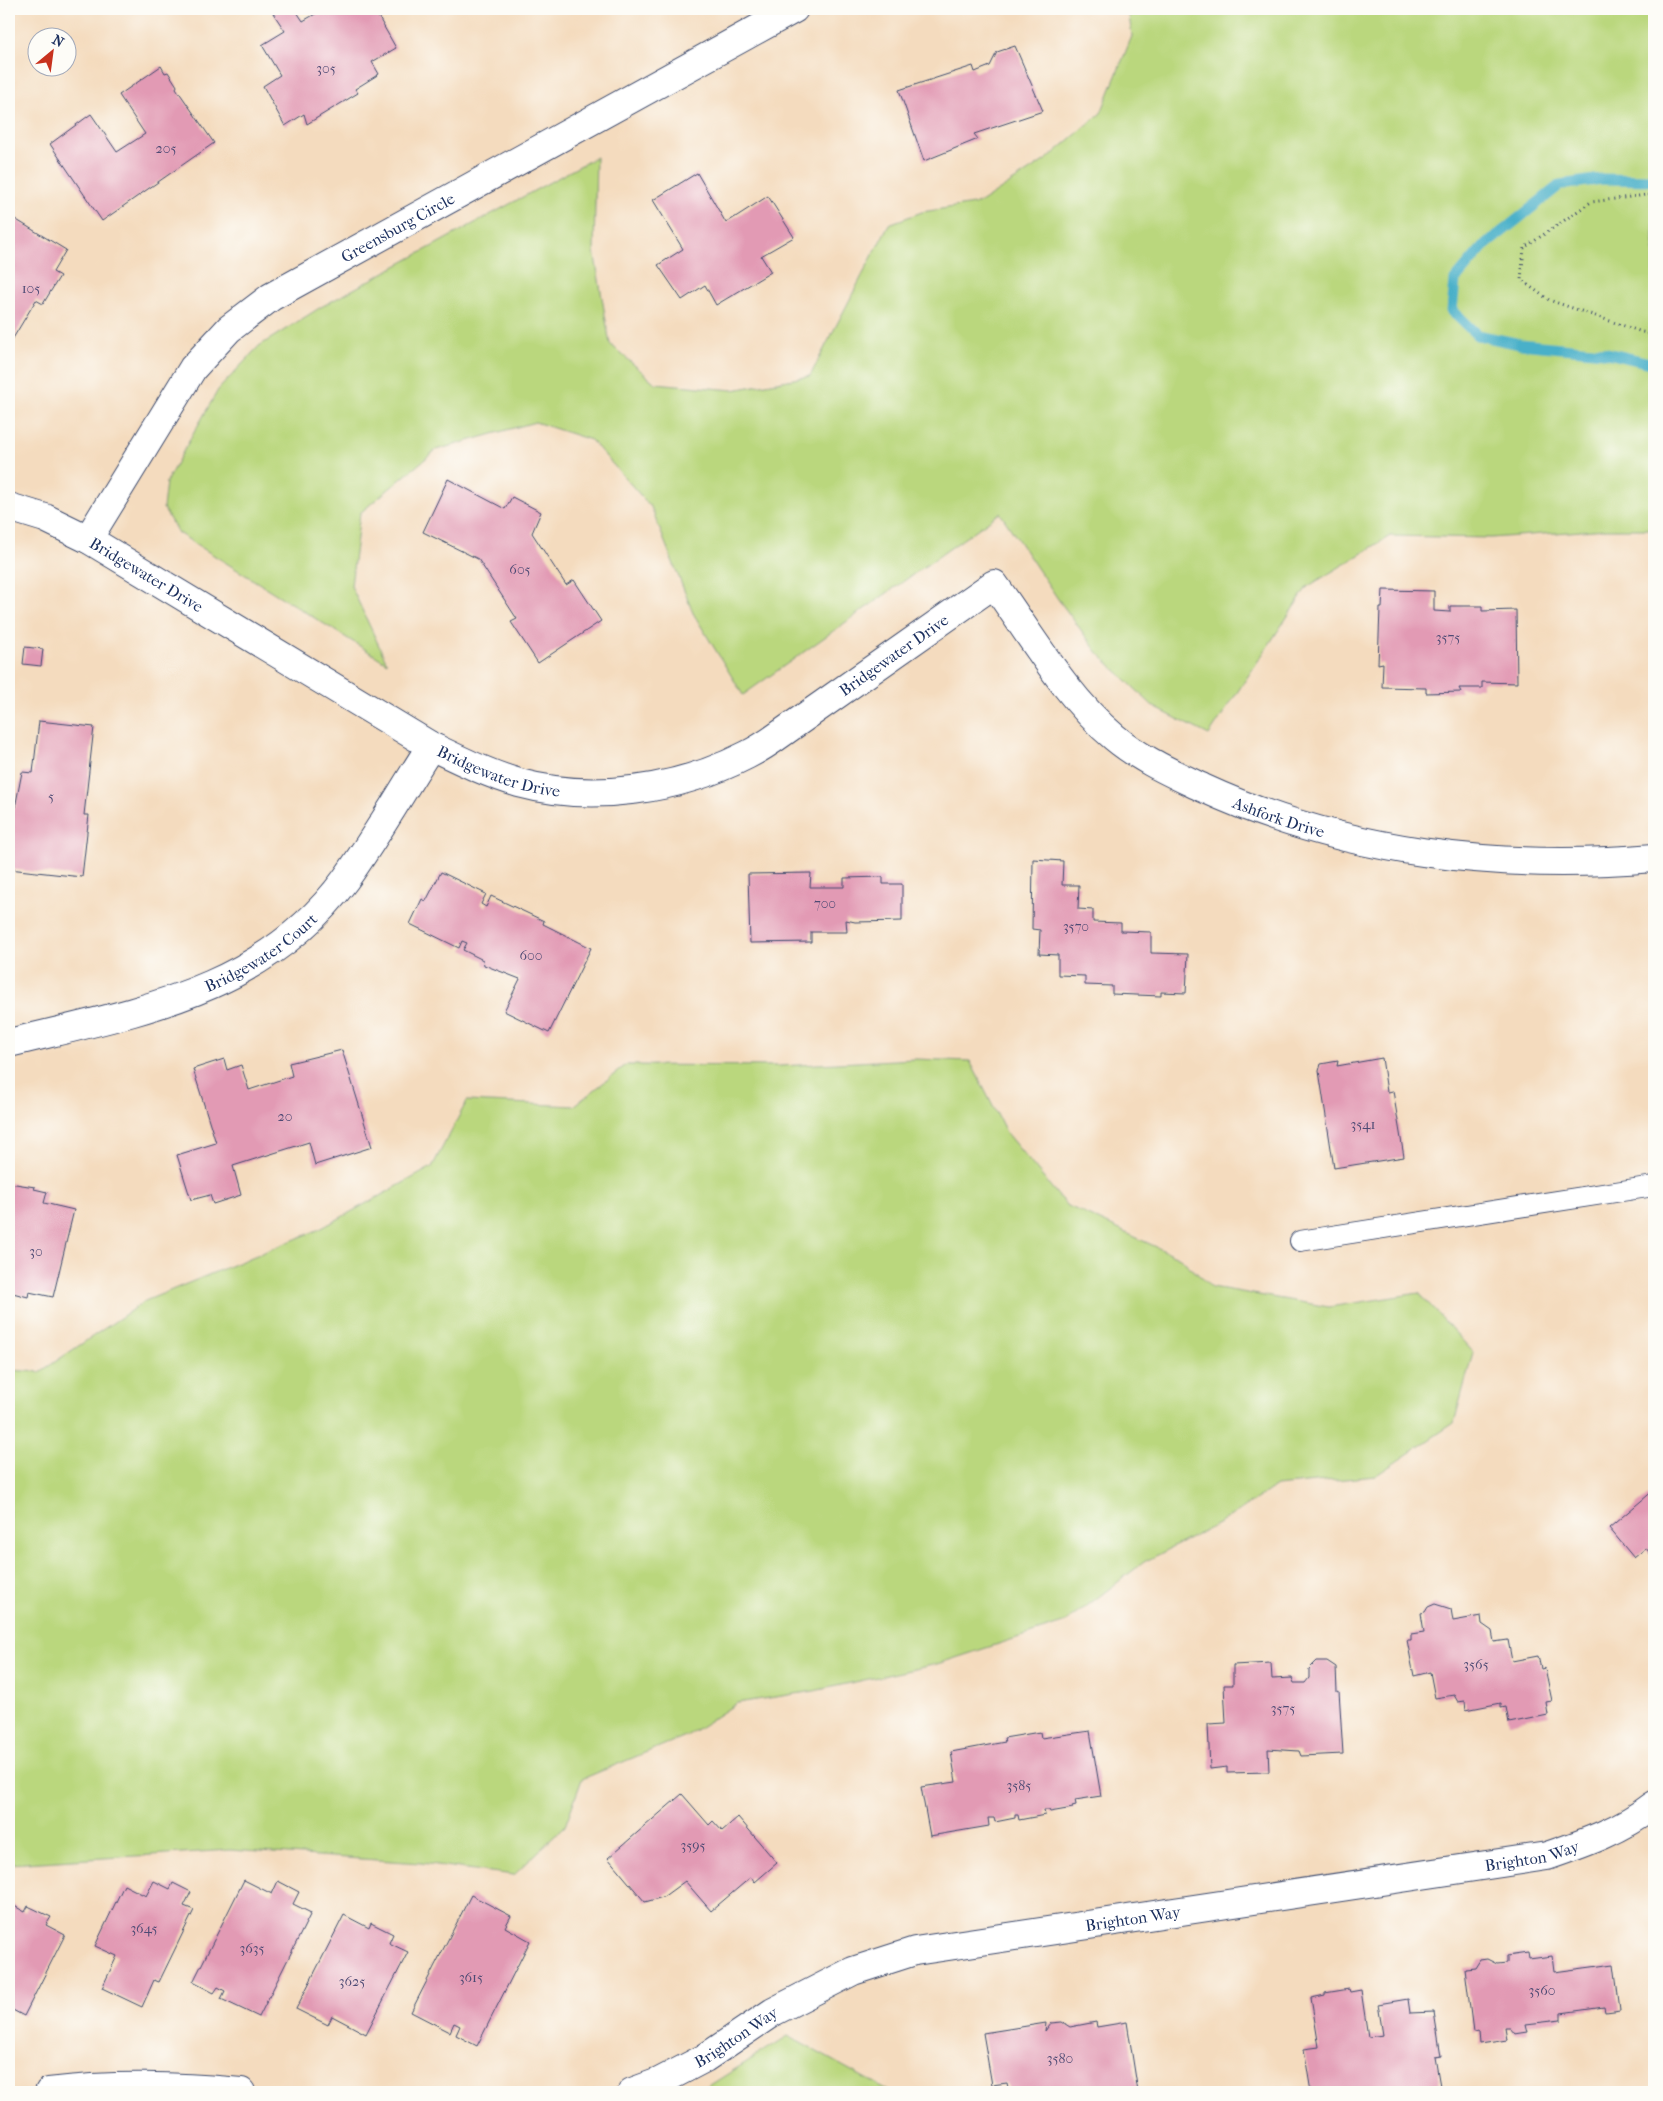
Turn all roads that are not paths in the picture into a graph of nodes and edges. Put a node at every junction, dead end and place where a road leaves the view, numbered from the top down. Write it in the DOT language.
graph roads {
  1 [pos="794,9"];
  2 [pos="9,507"];
  3 [pos="88,539"];
  4 [pos="994,584"];
  5 [pos="431,746"];
  6 [pos="1654,858"];
  7 [pos="9,1043"];
  8 [pos="1654,1186"];
  9 [pos="1300,1241"];
  10 [pos="1654,1805"];
  11 [pos="49,2092"];
  12 [pos="241,2092"];
  13 [pos="632,2092"];
  1 -- 3 [label="street, Greensburg Circle"];
  2 -- 3 [label="street, Bridgewater Drive"];
  3 -- 5 [label="street, Bridgewater Drive"];
  4 -- 5 [label="street, Bridgewater Drive"];
  4 -- 6 [label="street, Ashfork Drive"];
  5 -- 7 [label="street, Bridgewater Court"];
  8 -- 9 [label="lane"];
  10 -- 13 [label="street, Brighton Way"];
  11 -- 12 [label="street"];
}
